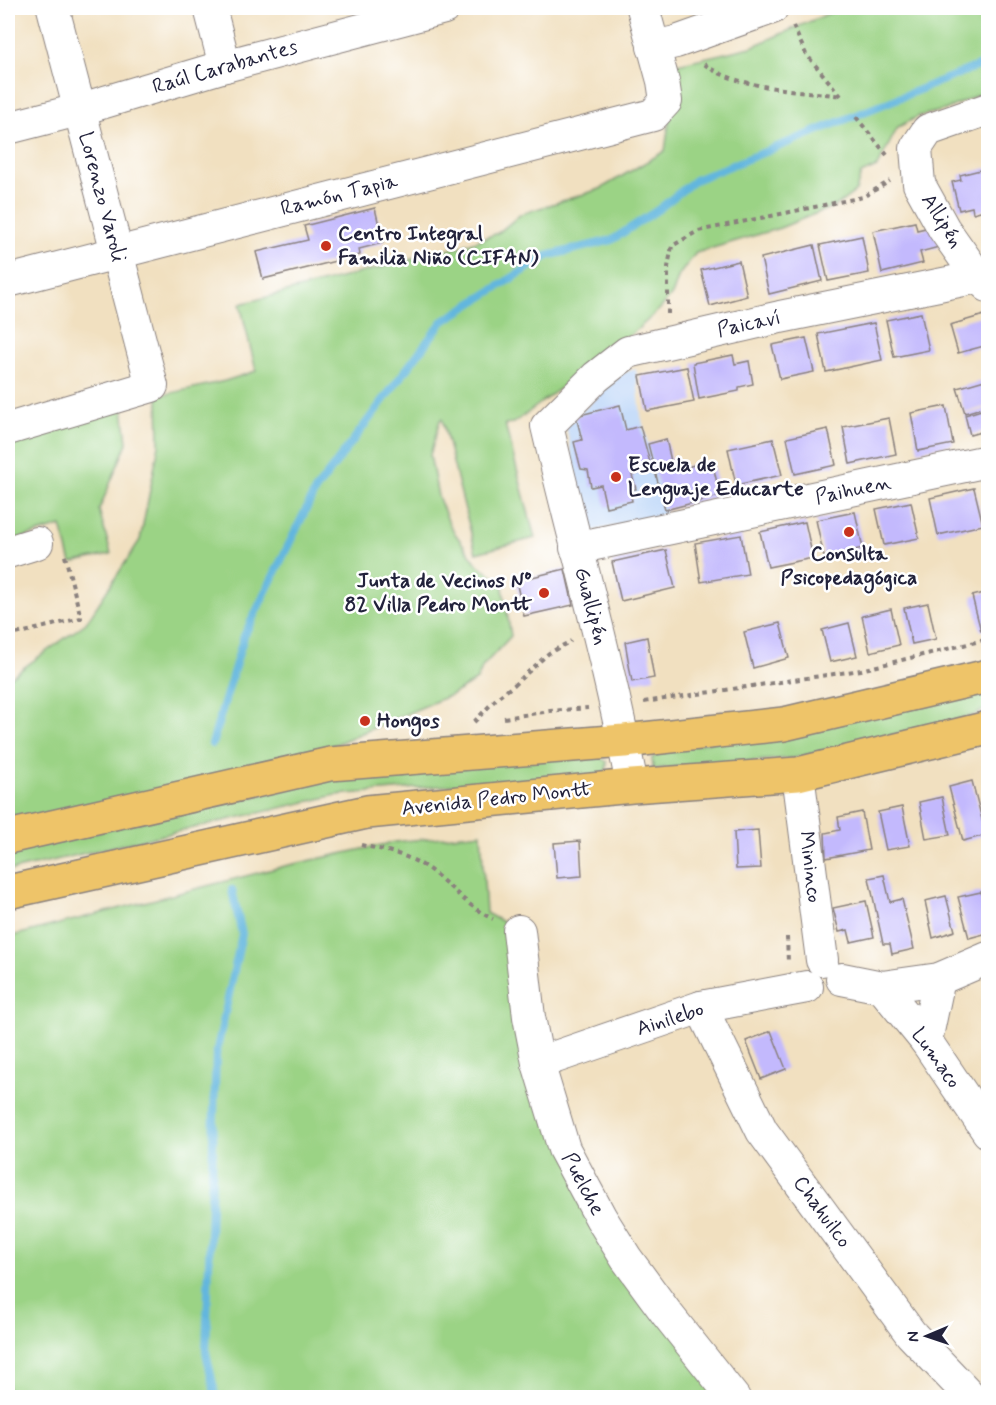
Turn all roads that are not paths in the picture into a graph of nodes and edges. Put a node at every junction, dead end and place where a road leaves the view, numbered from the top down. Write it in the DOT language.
graph roads {
  1 [pos="53,8"];
  2 [pos="210,8"];
  3 [pos="444,8"];
  4 [pos="643,8"];
  5 [pos="781,12"];
  6 [pos="665,45"];
  7 [pos="225,66"];
  8 [pos="988,108"];
  9 [pos="78,110"];
  10 [pos="8,128"];
  11 [pos="118,252"];
  12 [pos="8,280"];
  13 [pos="983,281"];
  14 [pos="547,426"];
  15 [pos="8,429"];
  16 [pos="988,461"];
  17 [pos="38,543"];
  18 [pos="576,548"];
  19 [pos="8,552"];
  20 [pos="988,676"];
  21 [pos="988,728"];
  22 [pos="624,741"];
  23 [pos="798,774"];
  24 [pos="632,786"];
  25 [pos="8,837"];
  26 [pos="8,892"];
  27 [pos="519,932"];
  28 [pos="988,958"];
  29 [pos="832,969"];
  30 [pos="939,979"];
  31 [pos="882,987"];
  32 [pos="701,1007"];
  33 [pos="926,1041"];
  34 [pos="538,1063"];
  35 [pos="988,1132"];
  36 [pos="734,1398"];
  37 [pos="972,1398"];
  1 -- 9 [label="street, Lorenzo Varoli"];
  2 -- 7 [label="street"];
  3 -- 7 [label="street, Raúl Carabantes"];
  4 -- 6 [label="street"];
  5 -- 6 [label="street"];
  6 -- 11 [label="street, Ramón Tapia"];
  7 -- 9 [label="street, Raúl Carabantes"];
  8 -- 13 [label="street, Allipén"];
  9 -- 10 [label="street, Raúl Carabantes"];
  9 -- 11 [label="street, Lorenzo Varoli"];
  11 -- 12 [label="street, Ramón Tapia"];
  11 -- 15 [label="street, Lorenzo Varoli"];
  13 -- 14 [label="street, Paicaví"];
  14 -- 18 [label="street, Guallipén"];
  16 -- 18 [label="street, Paihuen"];
  17 -- 19 [label="street"];
  18 -- 22 [label="street, Guallipén"];
  20 -- 22 [label="main road"];
  21 -- 23 [label="main road, Avenida Pedro Montt"];
  22 -- 24 [label="street, Guallipén"];
  22 -- 25 [label="main road"];
  23 -- 24 [label="main road, Avenida Pedro Montt"];
  23 -- 29 [label="street, Mininco"];
  24 -- 26 [label="main road, Avenida Pedro Montt"];
  27 -- 34 [label="street, Puelche"];
  28 -- 30 [label="street"];
  29 -- 31 [label="street"];
  29 -- 32 [label="street, Ainilebo"];
  30 -- 31 [label="street"];
  30 -- 33 [label="street"];
  31 -- 33 [label="street, Lumaco"];
  32 -- 34 [label="street, Ainilebo"];
  32 -- 37 [label="street, Chahuilco"];
  33 -- 35 [label="street, Lumaco"];
  34 -- 36 [label="street, Puelche"];
}
